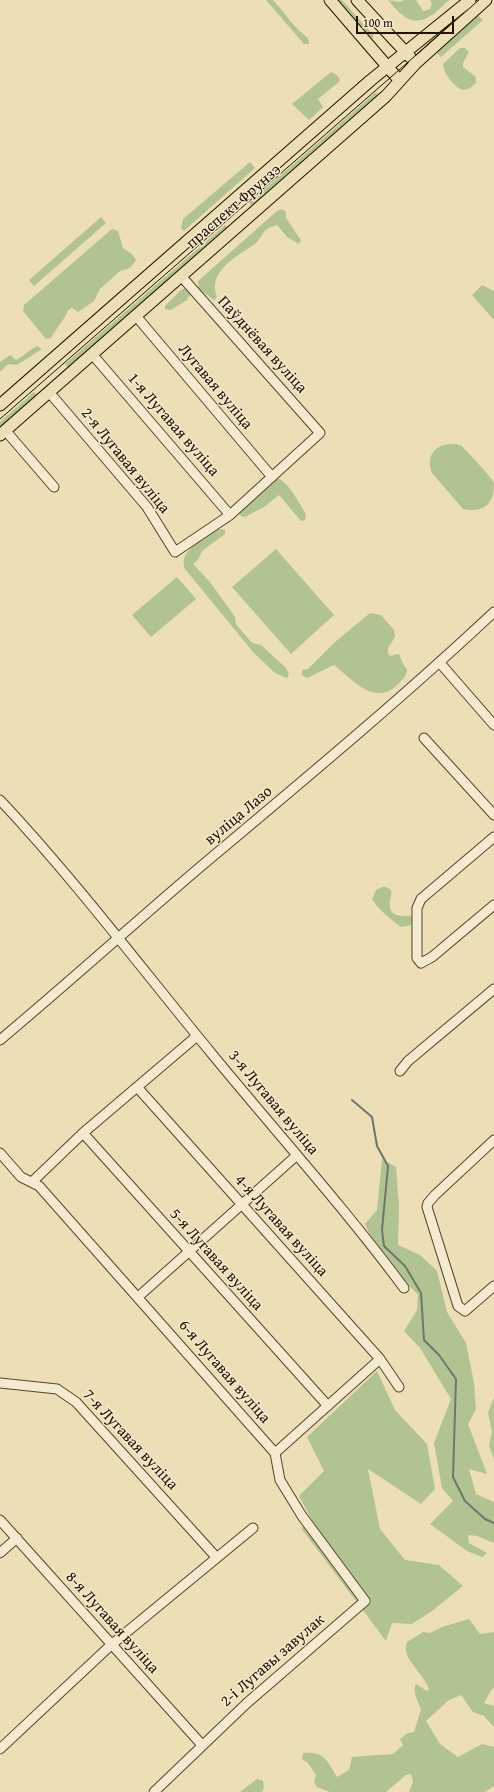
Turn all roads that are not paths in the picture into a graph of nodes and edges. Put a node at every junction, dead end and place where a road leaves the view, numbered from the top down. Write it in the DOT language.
graph roads {
  1 [pos="330,0"];
  2 [pos="357,0"];
  3 [pos="470,0"];
  4 [pos="486,0"];
  5 [pos="406,53"];
  6 [pos="415,64"];
  7 [pos="387,67"];
  8 [pos="399,80"];
  9 [pos="181,276"];
  10 [pos="136,316"];
  11 [pos="92,354"];
  12 [pos="49,392"];
  13 [pos="0,405"];
  14 [pos="3,432"];
  15 [pos="272,477"];
  16 [pos="54,487"];
  17 [pos="230,515"];
  18 [pos="494,612"];
  19 [pos="440,663"];
  20 [pos="494,724"];
  21 [pos="424,738"];
  22 [pos="0,800"];
  23 [pos="494,815"];
  24 [pos="494,837"];
  25 [pos="494,905"];
  26 [pos="118,938"];
  27 [pos="494,989"];
  28 [pos="197,1036"];
  29 [pos="0,1040"];
  30 [pos="400,1072"];
  31 [pos="137,1087"];
  32 [pos="83,1133"];
  33 [pos="494,1140"];
  34 [pos="0,1153"];
  35 [pos="296,1156"];
  36 [pos="32,1182"];
  37 [pos="241,1204"];
  38 [pos="188,1252"];
  39 [pos="494,1286"];
  40 [pos="404,1288"];
  41 [pos="138,1297"];
  42 [pos="380,1359"];
  43 [pos="0,1382"];
  44 [pos="399,1387"];
  45 [pos="328,1406"];
  46 [pos="275,1453"];
  47 [pos="0,1520"];
  48 [pos="253,1528"];
  49 [pos="17,1538"];
  50 [pos="0,1553"];
  51 [pos="217,1558"];
  52 [pos="110,1645"];
  53 [pos="202,1745"];
  54 [pos="0,1749"];
  55 [pos="154,1792"];
  1 -- 7 [label="main road"];
  2 -- 5 [label="main road"];
  3 -- 5 [label="main road, праспект Фрунзэ"];
  4 -- 6 [label="main road, праспект Фрунзэ"];
  5 -- 6 [label="main road"];
  5 -- 7 [label="main road, праспект Фрунзэ"];
  6 -- 8 [label="main road, праспект Фрунзэ"];
  7 -- 8 [label="main road"];
  7 -- 13 [label="main road, праспект Фрунзэ"];
  8 -- 9 [label="main road, праспект Фрунзэ"];
  9 -- 10 [label="main road, праспект Фрунзэ"];
  9 -- 15 [label="street, Паўднёвая вуліца"];
  10 -- 11 [label="main road, праспект Фрунзэ"];
  10 -- 15 [label="street, Лугавая вуліца"];
  11 -- 12 [label="main road, праспект Фрунзэ"];
  11 -- 17 [label="street, 1-я Лугавая вуліца"];
  12 -- 14 [label="main road, праспект Фрунзэ"];
  12 -- 17 [label="street, 2-я Лугавая вуліца"];
  14 -- 16 [label="street"];
  15 -- 17 [label="street"];
  18 -- 19 [label="street, вуліца Лазо"];
  19 -- 20 [label="street"];
  19 -- 26 [label="street, вуліца Лазо"];
  21 -- 23 [label="street"];
  22 -- 26 [label="street, 3-я Лугавая вуліца"];
  24 -- 25 [label="street"];
  26 -- 28 [label="street, 3-я Лугавая вуліца"];
  26 -- 29 [label="street, вуліца Лазо"];
  27 -- 30 [label="street"];
  28 -- 31 [label="street"];
  28 -- 35 [label="street, 3-я Лугавая вуліца"];
  31 -- 32 [label="street"];
  31 -- 37 [label="street, 4-я Лугавая вуліца"];
  32 -- 36 [label="street"];
  32 -- 38 [label="street, 5-я Лугавая вуліца"];
  33 -- 39 [label="street"];
  34 -- 36 [label="street, 6-я Лугавая вуліца"];
  35 -- 37 [label="street"];
  35 -- 40 [label="street, 3-я Лугавая вуліца"];
  36 -- 41 [label="street, 6-я Лугавая вуліца"];
  37 -- 38 [label="street"];
  37 -- 42 [label="street, 4-я Лугавая вуліца"];
  38 -- 41 [label="street"];
  38 -- 45 [label="street, 5-я Лугавая вуліца"];
  41 -- 46 [label="street, 6-я Лугавая вуліца"];
  42 -- 44 [label="street, 4-я Лугавая вуліца"];
  42 -- 45 [label="street"];
  43 -- 51 [label="street, 7-я Лугавая вуліца"];
  45 -- 46 [label="street"];
  46 -- 53 [label="street, 2-і Лугавы завулак"];
  47 -- 49 [label="street, 8-я Лугавая вуліца"];
  48 -- 51 [label="street"];
  49 -- 50 [label="street"];
  49 -- 52 [label="street, 8-я Лугавая вуліца"];
  51 -- 52 [label="street"];
  52 -- 53 [label="street, 8-я Лугавая вуліца"];
  52 -- 54 [label="street"];
  53 -- 55 [label="street, 2-і Лугавы завулак"];
}
